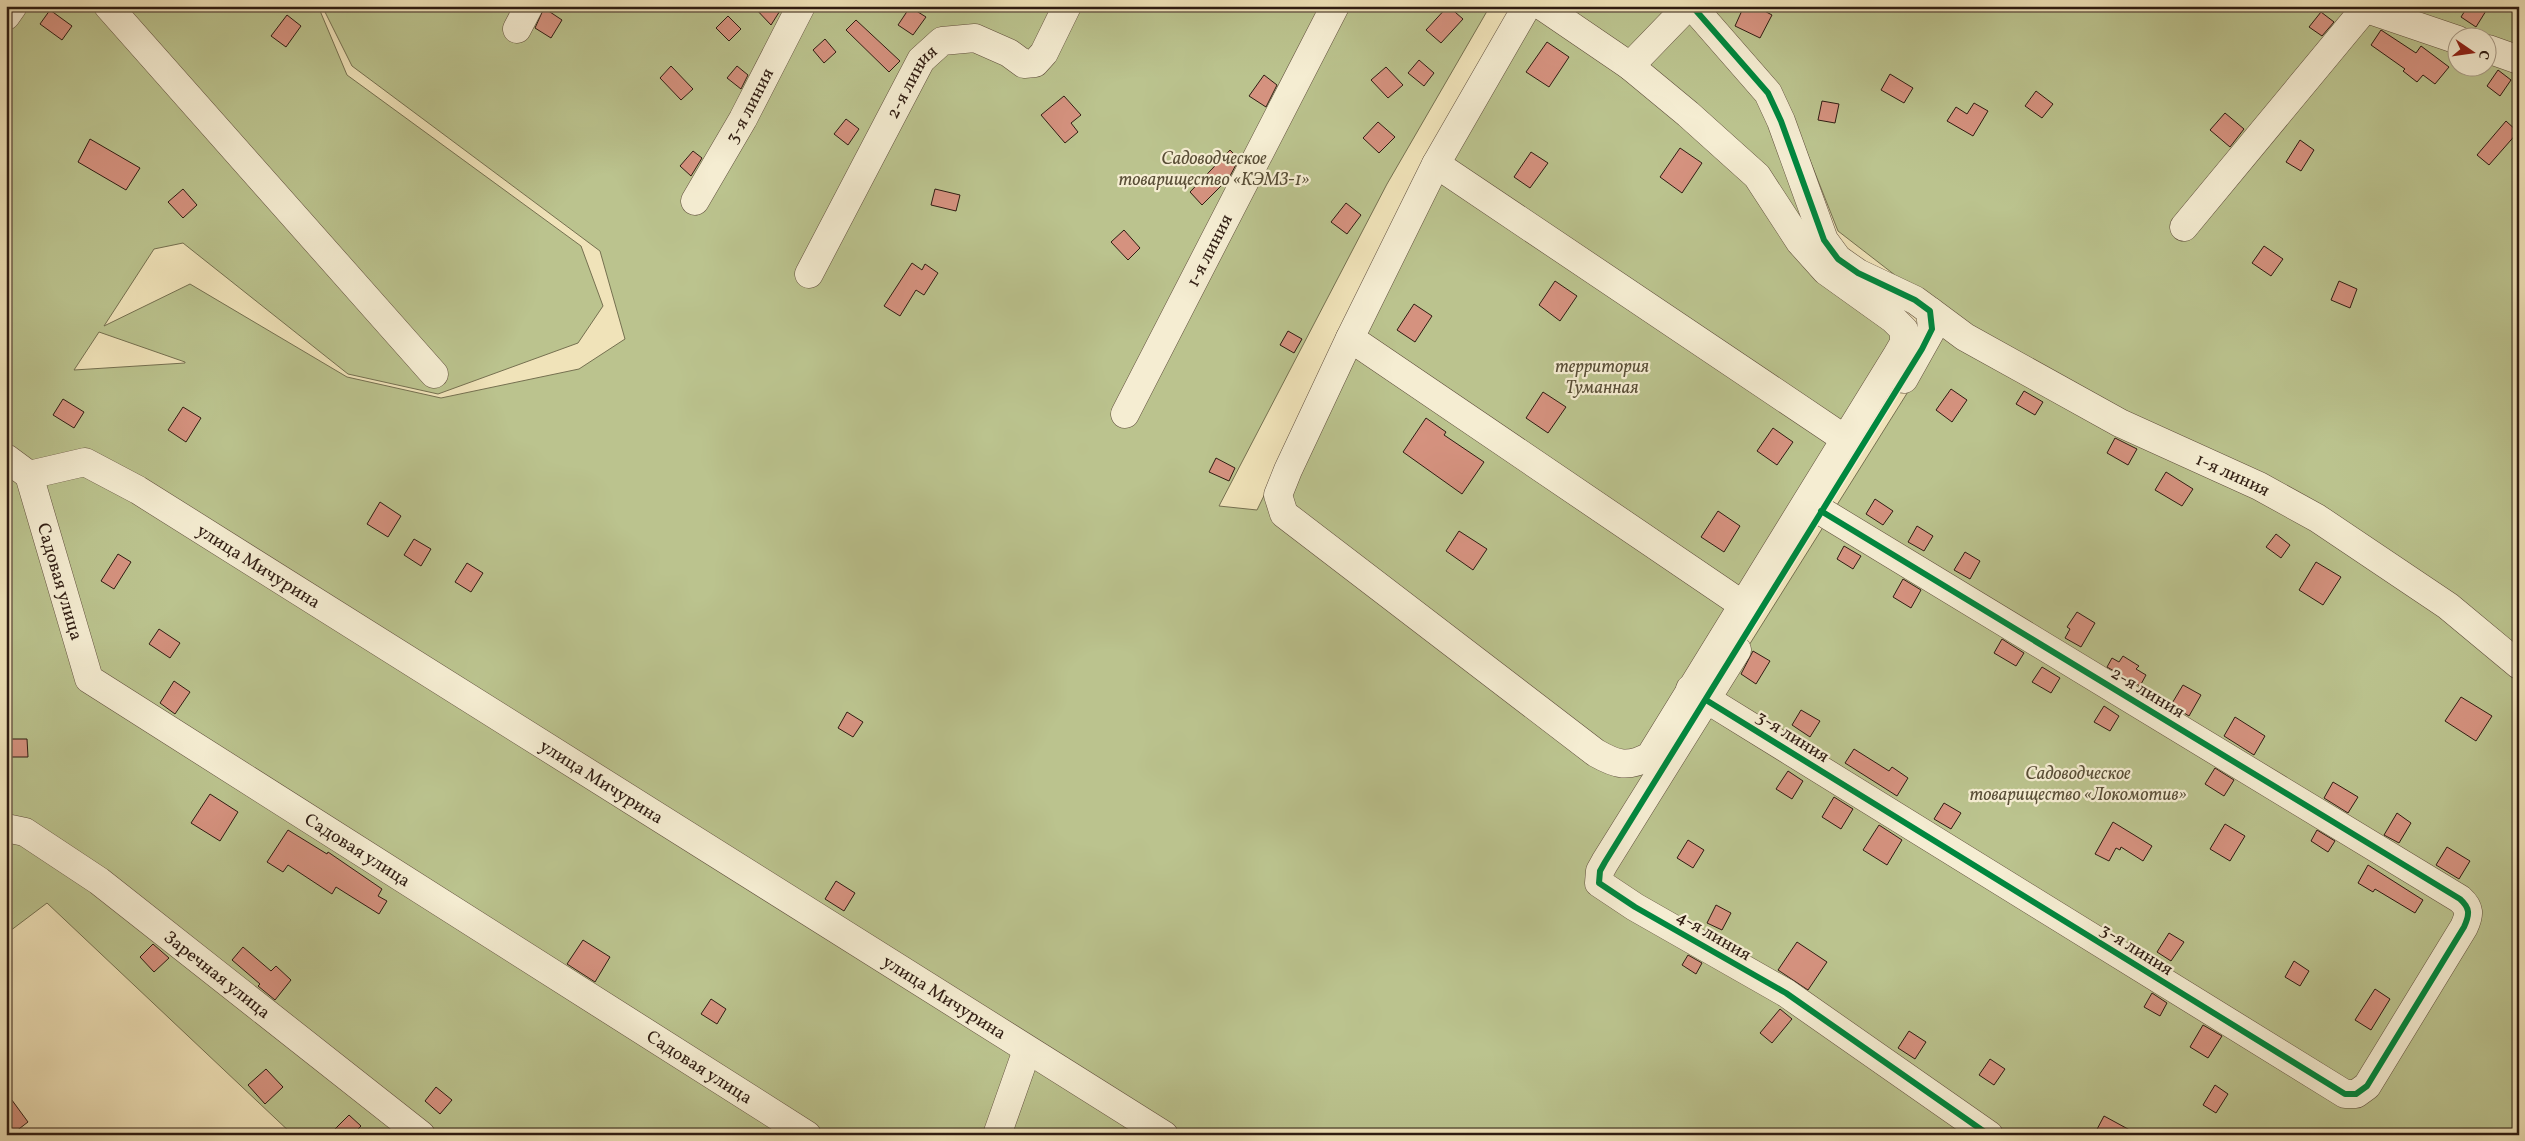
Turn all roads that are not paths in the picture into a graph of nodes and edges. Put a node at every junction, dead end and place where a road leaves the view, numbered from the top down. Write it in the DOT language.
graph roads {
  1 [pos="13,6"];
  2 [pos="108,6"];
  3 [pos="800,6"];
  4 [pos="1067,6"];
  5 [pos="1335,6"];
  6 [pos="1526,6"];
  7 [pos="1542,6"];
  8 [pos="1688,6"];
  9 [pos="1692,6"];
  10 [pos="2363,7"];
  11 [pos="6,16"];
  12 [pos="2448,37"];
  13 [pos="2498,53"];
  14 [pos="2519,60"];
  15 [pos="1630,66"];
  16 [pos="1436,164"];
  17 [pos="694,201"];
  18 [pos="2184,227"];
  19 [pos="809,274"];
  20 [pos="1930,311"];
  21 [pos="1350,338"];
  22 [pos="434,374"];
  23 [pos="1125,414"];
  24 [pos="1845,439"];
  25 [pos="6,458"];
  26 [pos="29,474"];
  27 [pos="1821,511"];
  28 [pos="1743,604"];
  29 [pos="2519,666"];
  30 [pos="1698,695"];
  31 [pos="6,828"];
  32 [pos="2460,898"];
  33 [pos="1027,1050"];
  34 [pos="421,1135"];
  35 [pos="807,1135"];
  36 [pos="997,1135"];
  37 [pos="1164,1135"];
  38 [pos="1989,1135"];
  1 -- 11 [label="street"];
  2 -- 22 [label="street"];
  3 -- 17 [label="street, 3-я линия"];
  4 -- 19 [label="street, 2-я линия"];
  5 -- 23 [label="street, 1-я линия"];
  6 -- 16 [label="street"];
  7 -- 15 [label="street"];
  8 -- 15 [label="street"];
  9 -- 20 [label="street, 1-я линия"];
  10 -- 12 [label="street"];
  10 -- 18 [label="street"];
  13 -- 14 [label="street"];
  15 -- 24 [label="street"];
  16 -- 21 [label="street"];
  16 -- 24 [label="street"];
  20 -- 27 [label="street"];
  20 -- 29 [label="street, 1-я линия"];
  21 -- 28 [label="street"];
  21 -- 30 [label="street"];
  24 -- 28 [label="street"];
  25 -- 26 [label="street"];
  26 -- 33 [label="street, улица Мичурина"];
  26 -- 35 [label="street, Садовая улица"];
  27 -- 30 [label="street"];
  27 -- 32 [label="street, 2-я линия"];
  28 -- 30 [label="street"];
  30 -- 32 [label="street, 3-я линия"];
  30 -- 38 [label="street, 4-я линия"];
  31 -- 34 [label="street, Заречная улица"];
  33 -- 36 [label="street"];
  33 -- 37 [label="street, улица Мичурина"];
}
